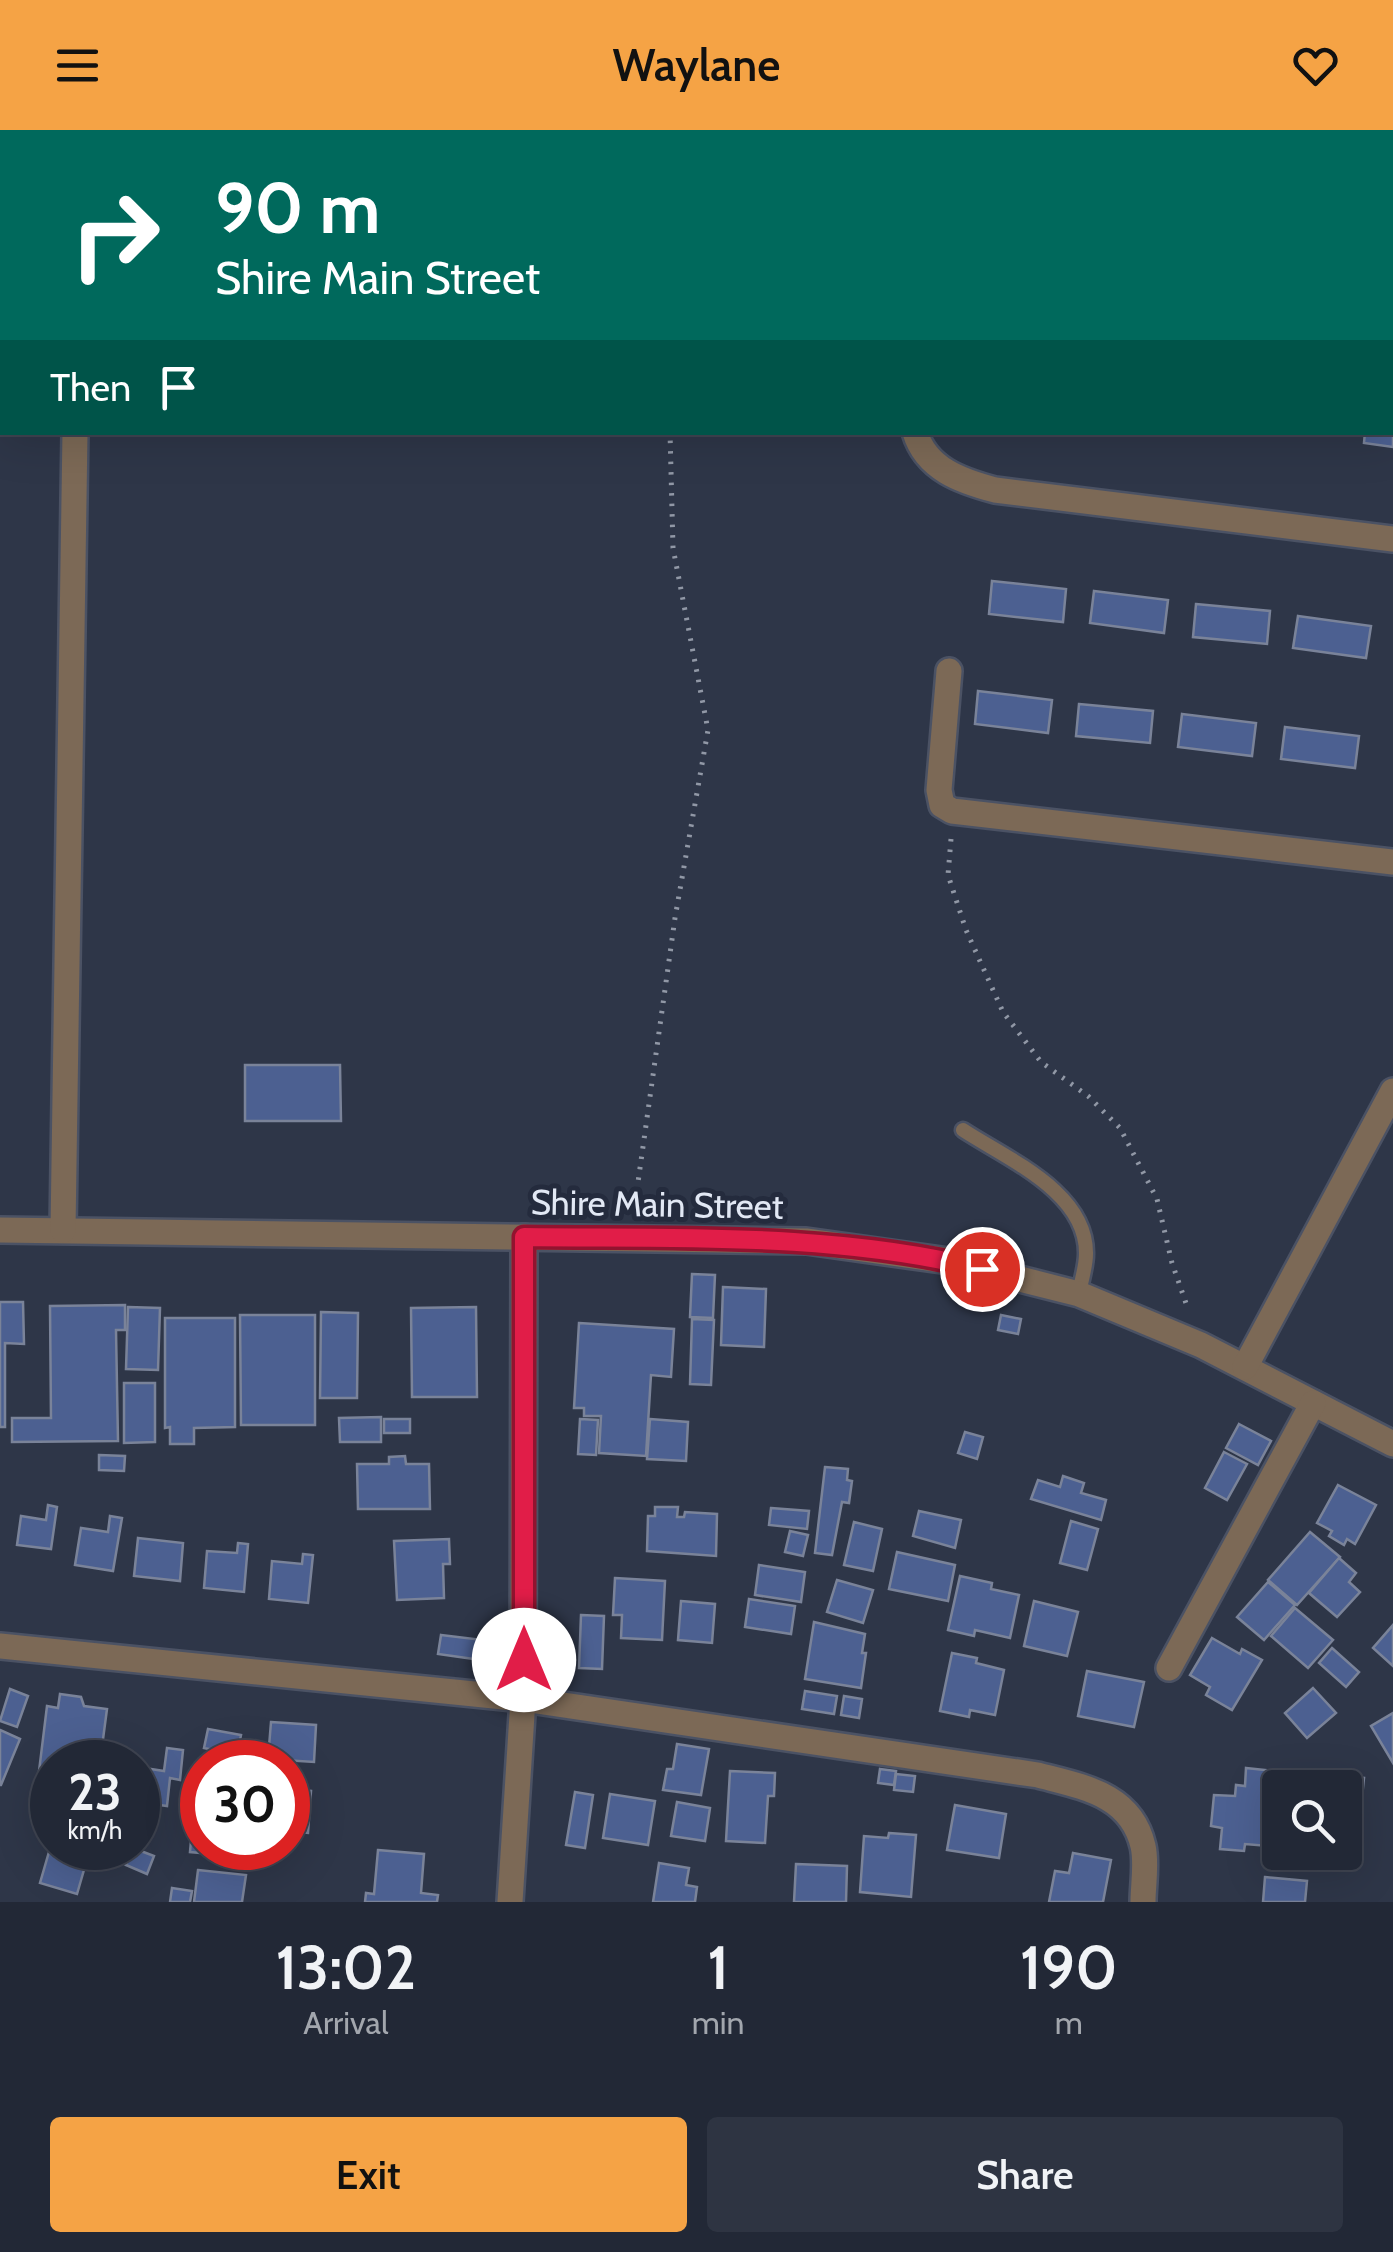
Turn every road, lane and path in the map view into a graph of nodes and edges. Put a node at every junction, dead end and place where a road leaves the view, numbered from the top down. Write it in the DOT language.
graph roads {
  1 [pos="75,435"];
  2 [pos="670,435"];
  3 [pos="916,435"];
  4 [pos="1393,539"];
  5 [pos="950,671"];
  6 [pos="952,811"];
  7 [pos="1393,862"];
  8 [pos="1393,1091"];
  9 [pos="963,1130"];
  10 [pos="0,1230"];
  11 [pos="63,1230"];
  12 [pos="524,1237"];
  13 [pos="630,1239"];
  14 [pos="1079,1294"];
  15 [pos="1201,1344"];
  16 [pos="1245,1367"];
  17 [pos="1314,1403"];
  18 [pos="1393,1444"];
  19 [pos="0,1646"];
  20 [pos="1169,1668"];
  21 [pos="524,1698"];
  22 [pos="510,1902"];
  23 [pos="1143,1902"];
  1 -- 11 [label="street"];
  2 -- 13 [label="path"];
  3 -- 4 [label="street"];
  5 -- 6 [label="street"];
  6 -- 7 [label="street"];
  6 -- 15 [label="path"];
  8 -- 16 [label="street"];
  9 -- 14 [label="lane"];
  10 -- 11 [label="street, Shire Main Street"];
  11 -- 12 [label="street, Shire Main Street"];
  12 -- 13 [label="street, Shire Main Street"];
  12 -- 21 [label="street"];
  13 -- 14 [label="street, Shire Main Street"];
  14 -- 15 [label="street, Shire Main Street"];
  15 -- 16 [label="street, Shire Main Street"];
  16 -- 17 [label="street, Shire Main Street"];
  17 -- 18 [label="street, Shire Main Street"];
  17 -- 20 [label="street"];
  19 -- 21 [label="street"];
  21 -- 22 [label="street"];
  21 -- 23 [label="street"];
}
